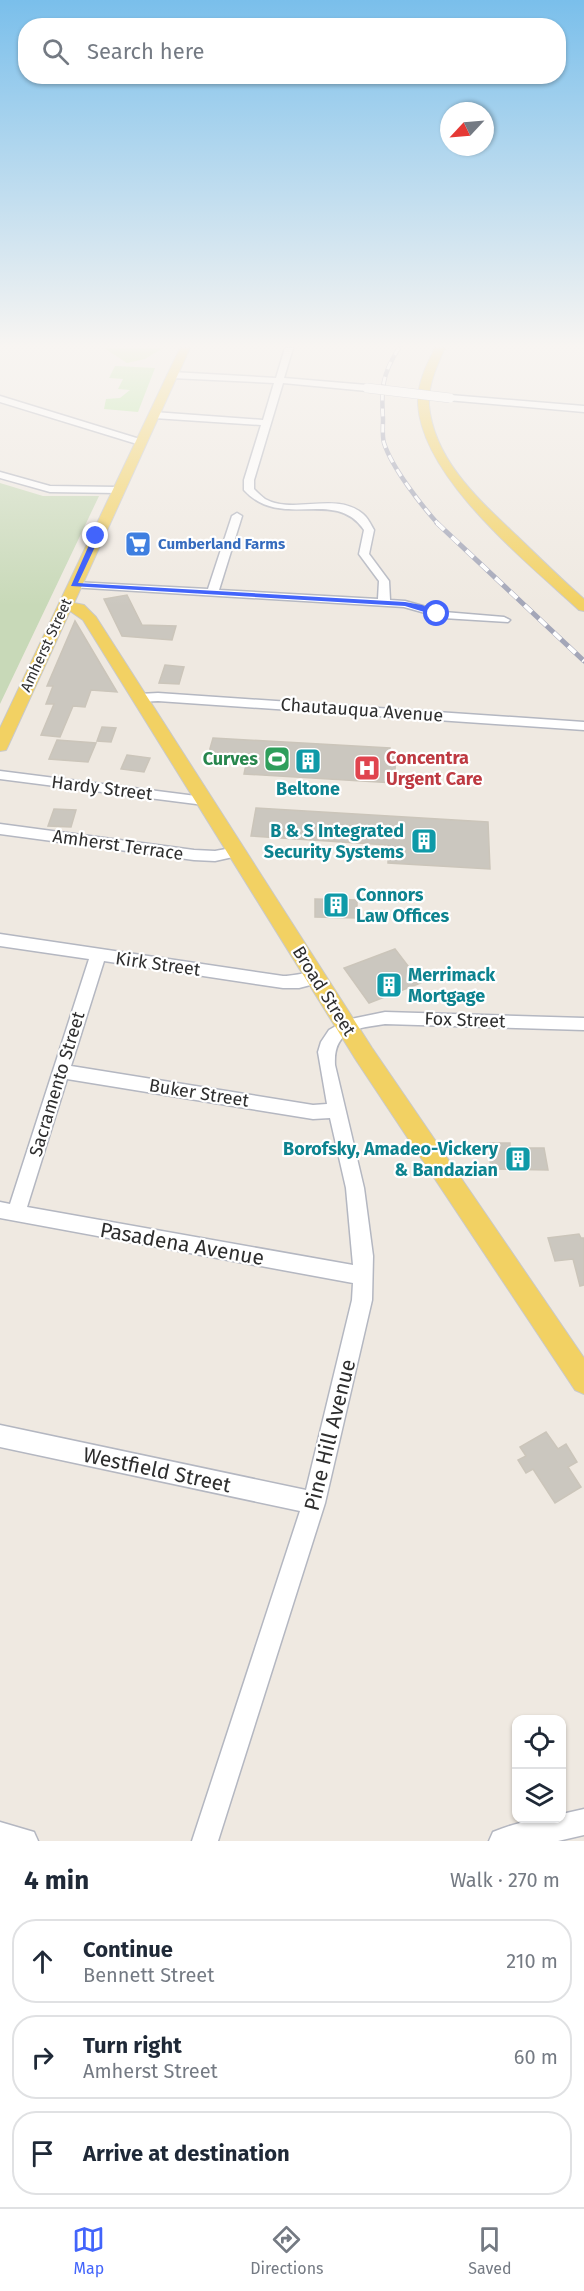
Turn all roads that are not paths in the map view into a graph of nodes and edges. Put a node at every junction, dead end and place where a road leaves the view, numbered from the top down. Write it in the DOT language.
graph roads {
  1 [pos="114,434"];
  2 [pos="144,434"];
  3 [pos="263,434"];
  4 [pos="430,434"];
  5 [pos="140,442"];
  6 [pos="0,475"];
  7 [pos="118,490"];
  8 [pos="237,516"];
  9 [pos="74,585"];
  10 [pos="213,592"];
  11 [pos="384,603"];
  12 [pos="64,605"];
  13 [pos="584,607"];
  14 [pos="504,620"];
  15 [pos="139,698"];
  16 [pos="584,726"];
  17 [pos="0,746"];
  18 [pos="0,775"];
  19 [pos="204,801"];
  20 [pos="0,829"];
  21 [pos="237,852"];
  22 [pos="0,940"];
  23 [pos="98,955"];
  24 [pos="316,978"];
  25 [pos="584,1024"];
  26 [pos="347,1027"];
  27 [pos="60,1071"];
  28 [pos="338,1111"];
  29 [pos="8,1212"];
  30 [pos="364,1276"];
  31 [pos="584,1381"];
  32 [pos="0,1436"];
  33 [pos="314,1503"];
  34 [pos="584,1822"];
  35 [pos="0,1835"];
  36 [pos="25,1841"];
  37 [pos="205,1841"];
  38 [pos="502,1841"];
  1 -- 5 [label="street"];
  2 -- 5 [label="main road, Amherst Street"];
  3 -- 11 [label="street"];
  4 -- 13 [label="main road"];
  5 -- 7 [label="main road, Amherst Street"];
  6 -- 7 [label="street"];
  7 -- 9 [label="main road, Amherst Street"];
  8 -- 10 [label="street"];
  9 -- 10 [label="street"];
  9 -- 12 [label="main road, Amherst Street"];
  10 -- 11 [label="street"];
  11 -- 14 [label="street"];
  12 -- 15 [label="main road, Broad Street"];
  12 -- 17 [label="main road, Amherst Street"];
  15 -- 16 [label="street, Chautauqua Avenue"];
  15 -- 19 [label="main road, Broad Street"];
  18 -- 19 [label="street, Hardy Street"];
  19 -- 21 [label="main road, Broad Street"];
  20 -- 21 [label="street, Amherst Terrace"];
  21 -- 24 [label="main road, Broad Street"];
  22 -- 23 [label="street, Kirk Street"];
  23 -- 24 [label="street, Kirk Street"];
  23 -- 27 [label="street, Sacramento Street"];
  24 -- 26 [label="main road, Broad Street"];
  25 -- 26 [label="street, Fox Street"];
  26 -- 28 [label="street, Pine Hill Avenue"];
  26 -- 31 [label="main road, Broad Street"];
  27 -- 28 [label="street, Buker Street"];
  27 -- 29 [label="street, Sacramento Street"];
  28 -- 30 [label="street, Pine Hill Avenue"];
  29 -- 30 [label="street, Pasadena Avenue"];
  30 -- 33 [label="street, Pine Hill Avenue"];
  32 -- 33 [label="street, Westfield Street"];
  33 -- 37 [label="street, Pine Hill Avenue"];
  34 -- 38 [label="street"];
  35 -- 36 [label="street"];
}
